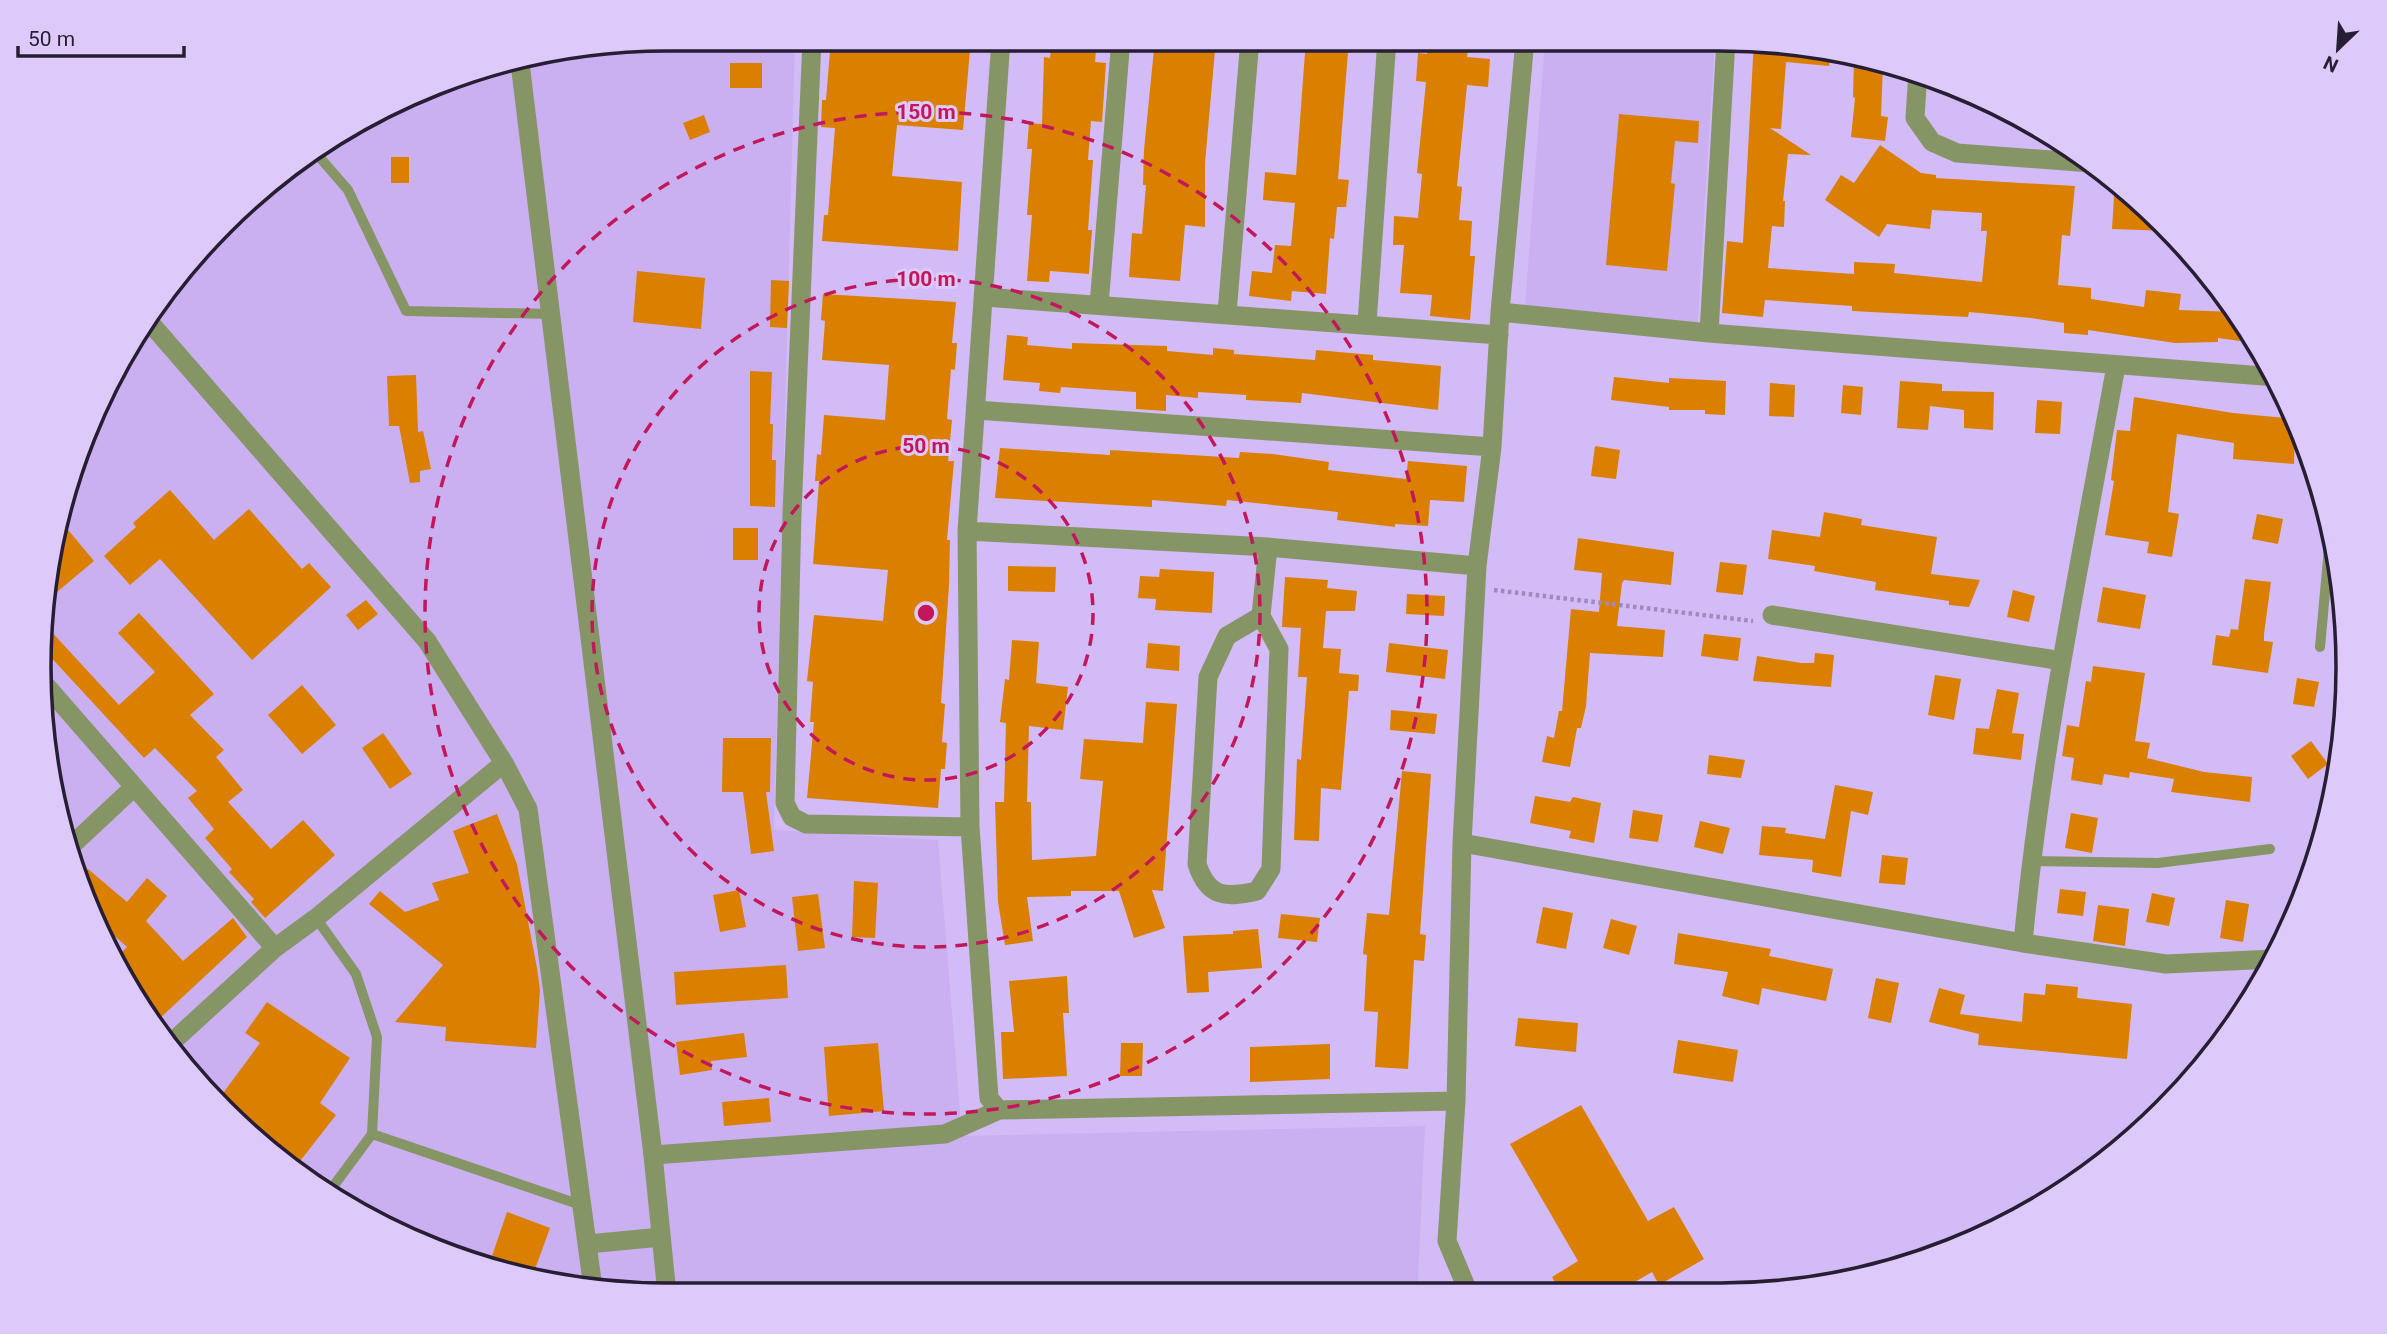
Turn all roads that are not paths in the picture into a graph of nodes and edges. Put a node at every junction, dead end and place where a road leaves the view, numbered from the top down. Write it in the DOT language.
graph roads {
  1 [pos="811,51"];
  2 [pos="1000,51"];
  3 [pos="1120,51"];
  4 [pos="1249,51"];
  5 [pos="1386,51"];
  6 [pos="1524,51"];
  7 [pos="1725,51"];
  8 [pos="521,69"];
  9 [pos="1917,83"];
  10 [pos="320,158"];
  11 [pos="2071,162"];
  12 [pos="984,297"];
  13 [pos="1099,305"];
  14 [pos="1500,312"];
  15 [pos="1227,313"];
  16 [pos="552,314"];
  17 [pos="1367,323"];
  18 [pos="154,327"];
  19 [pos="1709,333"];
  20 [pos="1499,335"];
  21 [pos="2116,366"];
  22 [pos="2263,375"];
  23 [pos="976,410"];
  24 [pos="1492,447"];
  25 [pos="967,531"];
  26 [pos="1268,547"];
  27 [pos="1477,566"];
  28 [pos="2327,566"];
  29 [pos="1772,615"];
  30 [pos="1261,616"];
  31 [pos="2320,646"];
  32 [pos="2062,661"];
  33 [pos="52,692"];
  34 [pos="504,764"];
  35 [pos="133,788"];
  36 [pos="970,827"];
  37 [pos="76,841"];
  38 [pos="1462,843"];
  39 [pos="2270,849"];
  40 [pos="2030,861"];
  41 [pos="316,918"];
  42 [pos="2023,943"];
  43 [pos="275,948"];
  44 [pos="2262,960"];
  45 [pos="176,1039"];
  46 [pos="1456,1101"];
  47 [pos="999,1110"];
  48 [pos="372,1133"];
  49 [pos="653,1155"];
  50 [pos="334,1185"];
  51 [pos="584,1206"];
  52 [pos="661,1237"];
  53 [pos="588,1244"];
  54 [pos="592,1278"];
  55 [pos="666,1283"];
  56 [pos="1465,1283"];
  1 -- 36 [label="street"];
  2 -- 12 [label="street"];
  3 -- 13 [label="street"];
  4 -- 15 [label="street"];
  5 -- 17 [label="street"];
  6 -- 14 [label="street"];
  7 -- 19 [label="street"];
  8 -- 16 [label="street"];
  9 -- 11 [label="street"];
  10 -- 16 [label="lane"];
  12 -- 13 [label="street"];
  12 -- 23 [label="street"];
  13 -- 15 [label="street"];
  14 -- 19 [label="street"];
  14 -- 20 [label="street"];
  15 -- 17 [label="street"];
  16 -- 49 [label="street"];
  17 -- 20 [label="street"];
  18 -- 34 [label="street"];
  19 -- 21 [label="street"];
  20 -- 24 [label="street"];
  21 -- 22 [label="street"];
  21 -- 32 [label="street"];
  23 -- 24 [label="street"];
  23 -- 25 [label="street"];
  24 -- 27 [label="street"];
  25 -- 26 [label="street"];
  25 -- 36 [label="street"];
  26 -- 27 [label="street"];
  26 -- 30 [label="street"];
  27 -- 38 [label="street"];
  28 -- 31 [label="lane"];
  29 -- 32 [label="street"];
  30 -- 30 [label="street"];
  32 -- 40 [label="street"];
  33 -- 35 [label="street"];
  34 -- 41 [label="street"];
  34 -- 51 [label="street"];
  35 -- 37 [label="street"];
  35 -- 43 [label="street"];
  36 -- 47 [label="street"];
  38 -- 42 [label="street"];
  38 -- 46 [label="street"];
  39 -- 40 [label="lane"];
  40 -- 42 [label="street"];
  41 -- 43 [label="street"];
  41 -- 48 [label="lane"];
  42 -- 44 [label="street"];
  43 -- 45 [label="street"];
  46 -- 47 [label="street"];
  46 -- 56 [label="street"];
  47 -- 49 [label="street"];
  48 -- 50 [label="lane"];
  48 -- 51 [label="lane"];
  49 -- 52 [label="street"];
  51 -- 53 [label="street"];
  52 -- 53 [label="street"];
  52 -- 55 [label="street"];
  53 -- 54 [label="street"];
}
